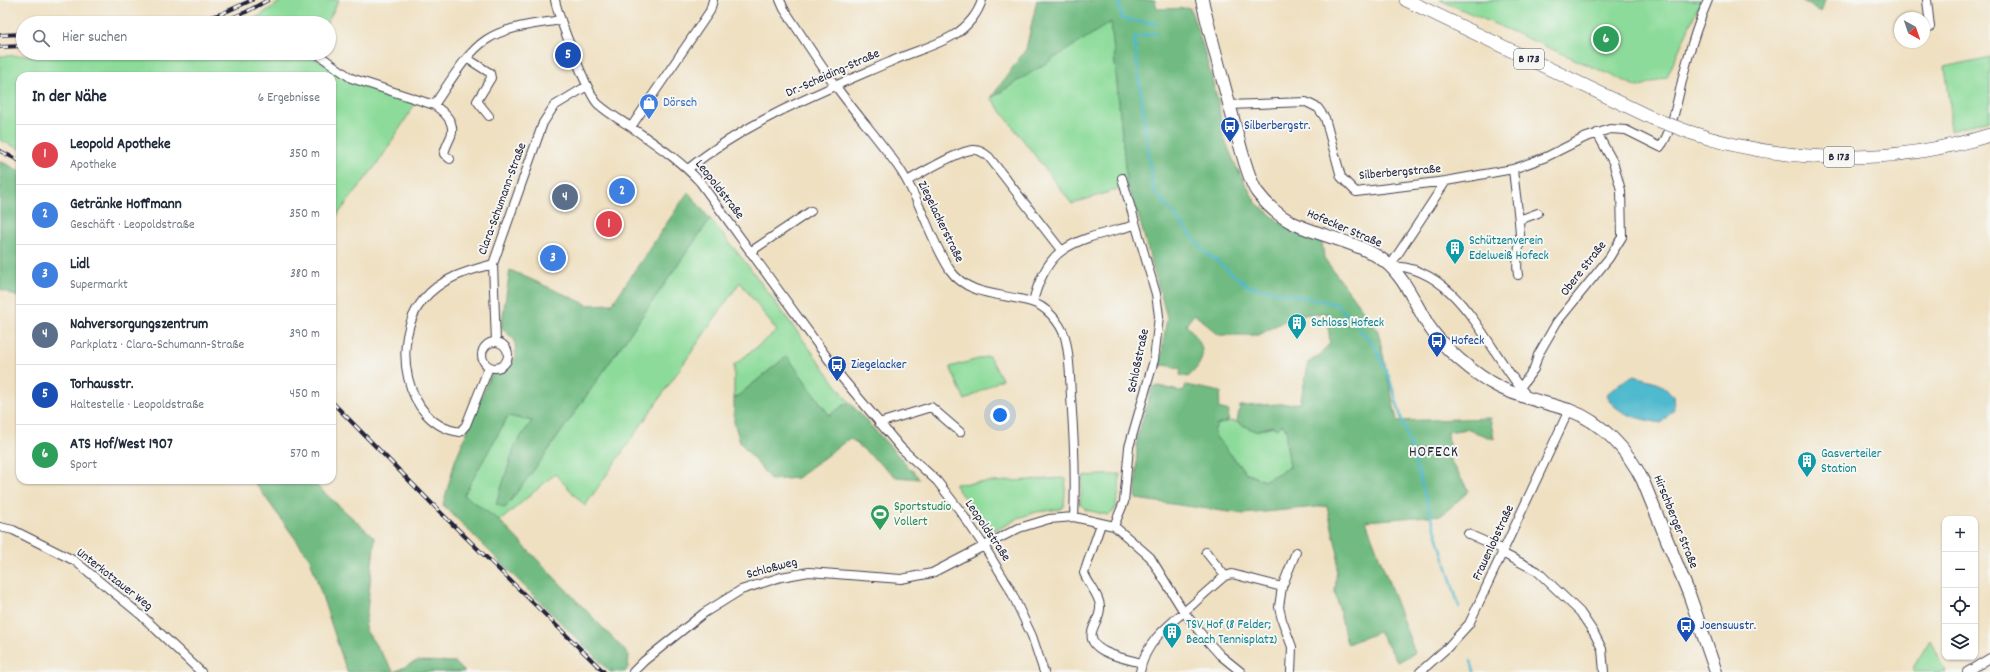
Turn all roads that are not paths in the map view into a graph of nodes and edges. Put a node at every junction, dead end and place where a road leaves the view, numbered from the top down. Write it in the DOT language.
graph roads {
  1 [pos="555,0"];
  2 [pos="713,0"];
  3 [pos="780,0"];
  4 [pos="982,0"];
  5 [pos="1202,0"];
  6 [pos="1406,0"];
  7 [pos="1708,0"];
  8 [pos="1927,0"];
  9 [pos="1928,12"];
  10 [pos="561,20"];
  11 [pos="468,59"];
  12 [pos="326,60"];
  13 [pos="587,86"];
  14 [pos="835,86"];
  15 [pos="434,105"];
  16 [pos="1229,105"];
  17 [pos="488,116"];
  18 [pos="631,127"];
  19 [pos="1597,133"];
  20 [pos="1990,135"];
  21 [pos="450,159"];
  22 [pos="688,169"];
  23 [pos="1513,169"];
  24 [pos="1122,178"];
  25 [pos="907,181"];
  26 [pos="1446,181"];
  27 [pos="811,211"];
  28 [pos="1538,213"];
  29 [pos="1519,220"];
  30 [pos="1135,225"];
  31 [pos="1061,250"];
  32 [pos="750,252"];
  33 [pos="493,264"];
  34 [pos="1390,266"];
  35 [pos="1518,275"];
  36 [pos="1033,302"];
  37 [pos="496,342"];
  38 [pos="490,367"];
  39 [pos="1520,388"];
  40 [pos="1530,400"];
  41 [pos="1569,410"];
  42 [pos="879,423"];
  43 [pos="960,432"];
  44 [pos="1074,517"];
  45 [pos="1101,524"];
  46 [pos="1114,526"];
  47 [pos="0,527"];
  48 [pos="1468,534"];
  49 [pos="984,546"];
  50 [pos="1206,552"];
  51 [pos="1296,552"];
  52 [pos="1503,552"];
  53 [pos="1225,576"];
  54 [pos="1282,586"];
  55 [pos="1184,612"];
  56 [pos="1990,658"];
  57 [pos="1142,663"];
  58 [pos="201,672"];
  59 [pos="633,672"];
  60 [pos="1044,672"];
  61 [pos="1140,672"];
  62 [pos="1241,672"];
  63 [pos="1291,672"];
  64 [pos="1420,672"];
  65 [pos="1604,672"];
  66 [pos="1716,672"];
  67 [pos="1967,672"];
  1 -- 10 [label="street, Leopoldstraße"];
  2 -- 18 [label="street"];
  3 -- 14 [label="street, Ziegelackerstraße"];
  4 -- 14 [label="street, Dr.-Scheiding-Straße"];
  5 -- 16 [label="main road, Hofecker Straße"];
  6 -- 20 [label="main road, B 173, bridge"];
  7 -- 19 [label="street, Silberbergstraße"];
  8 -- 9 [label="street"];
  10 -- 11 [label="street"];
  10 -- 13 [label="street, Leopoldstraße"];
  11 -- 15 [label="street"];
  11 -- 17 [label="street"];
  12 -- 15 [label="street"];
  13 -- 18 [label="street, Leopoldstraße"];
  13 -- 33 [label="street, Clara-Schumann-Straße"];
  14 -- 22 [label="street, Dr.-Scheiding-Straße"];
  14 -- 25 [label="street, Ziegelackerstraße"];
  15 -- 21 [label="street"];
  16 -- 26 [label="street, Silberbergstraße"];
  16 -- 34 [label="main road, Hofecker Straße"];
  18 -- 22 [label="street, Leopoldstraße"];
  19 -- 23 [label="street, Silberbergstraße"];
  19 -- 39 [label="street, Obere Straße"];
  22 -- 32 [label="street, Leopoldstraße"];
  23 -- 26 [label="street, Silberbergstraße"];
  23 -- 29 [label="street"];
  24 -- 30 [label="street, Schloßstraße"];
  25 -- 31 [label="street"];
  25 -- 36 [label="street, Ziegelackerstraße"];
  26 -- 34 [label="street"];
  27 -- 32 [label="street"];
  28 -- 29 [label="street"];
  29 -- 35 [label="street"];
  30 -- 31 [label="street"];
  30 -- 46 [label="street, Schloßstraße"];
  31 -- 36 [label="street"];
  32 -- 42 [label="street, Leopoldstraße"];
  33 -- 37 [label="street, Clara-Schumann-Straße"];
  33 -- 38 [label="street"];
  34 -- 39 [label="street"];
  34 -- 40 [label="main road, Hofecker Straße"];
  36 -- 44 [label="street, Ziegelackerstraße"];
  37 -- 38 [label="street"];
  37 -- 38 [label="street"];
  39 -- 40 [label="street"];
  40 -- 41 [label="main road, Hofecker Straße"];
  41 -- 52 [label="street, Frauenlobstraße"];
  41 -- 66 [label="main road, Hirschberger Straße"];
  42 -- 43 [label="street"];
  42 -- 49 [label="street, Leopoldstraße"];
  44 -- 45 [label="street"];
  44 -- 49 [label="street"];
  45 -- 46 [label="street"];
  45 -- 57 [label="street"];
  46 -- 55 [label="street"];
  47 -- 58 [label="street, Unterkotzauer Weg"];
  48 -- 52 [label="street"];
  49 -- 59 [label="street, Schloßweg"];
  49 -- 60 [label="street, Leopoldstraße"];
  50 -- 53 [label="street"];
  51 -- 54 [label="street"];
  52 -- 64 [label="street, Frauenlobstraße"];
  52 -- 65 [label="street"];
  53 -- 54 [label="street"];
  53 -- 55 [label="street"];
  54 -- 63 [label="street"];
  55 -- 57 [label="street"];
  55 -- 62 [label="street"];
  56 -- 67 [label="street"];
  57 -- 61 [label="street"];
}
